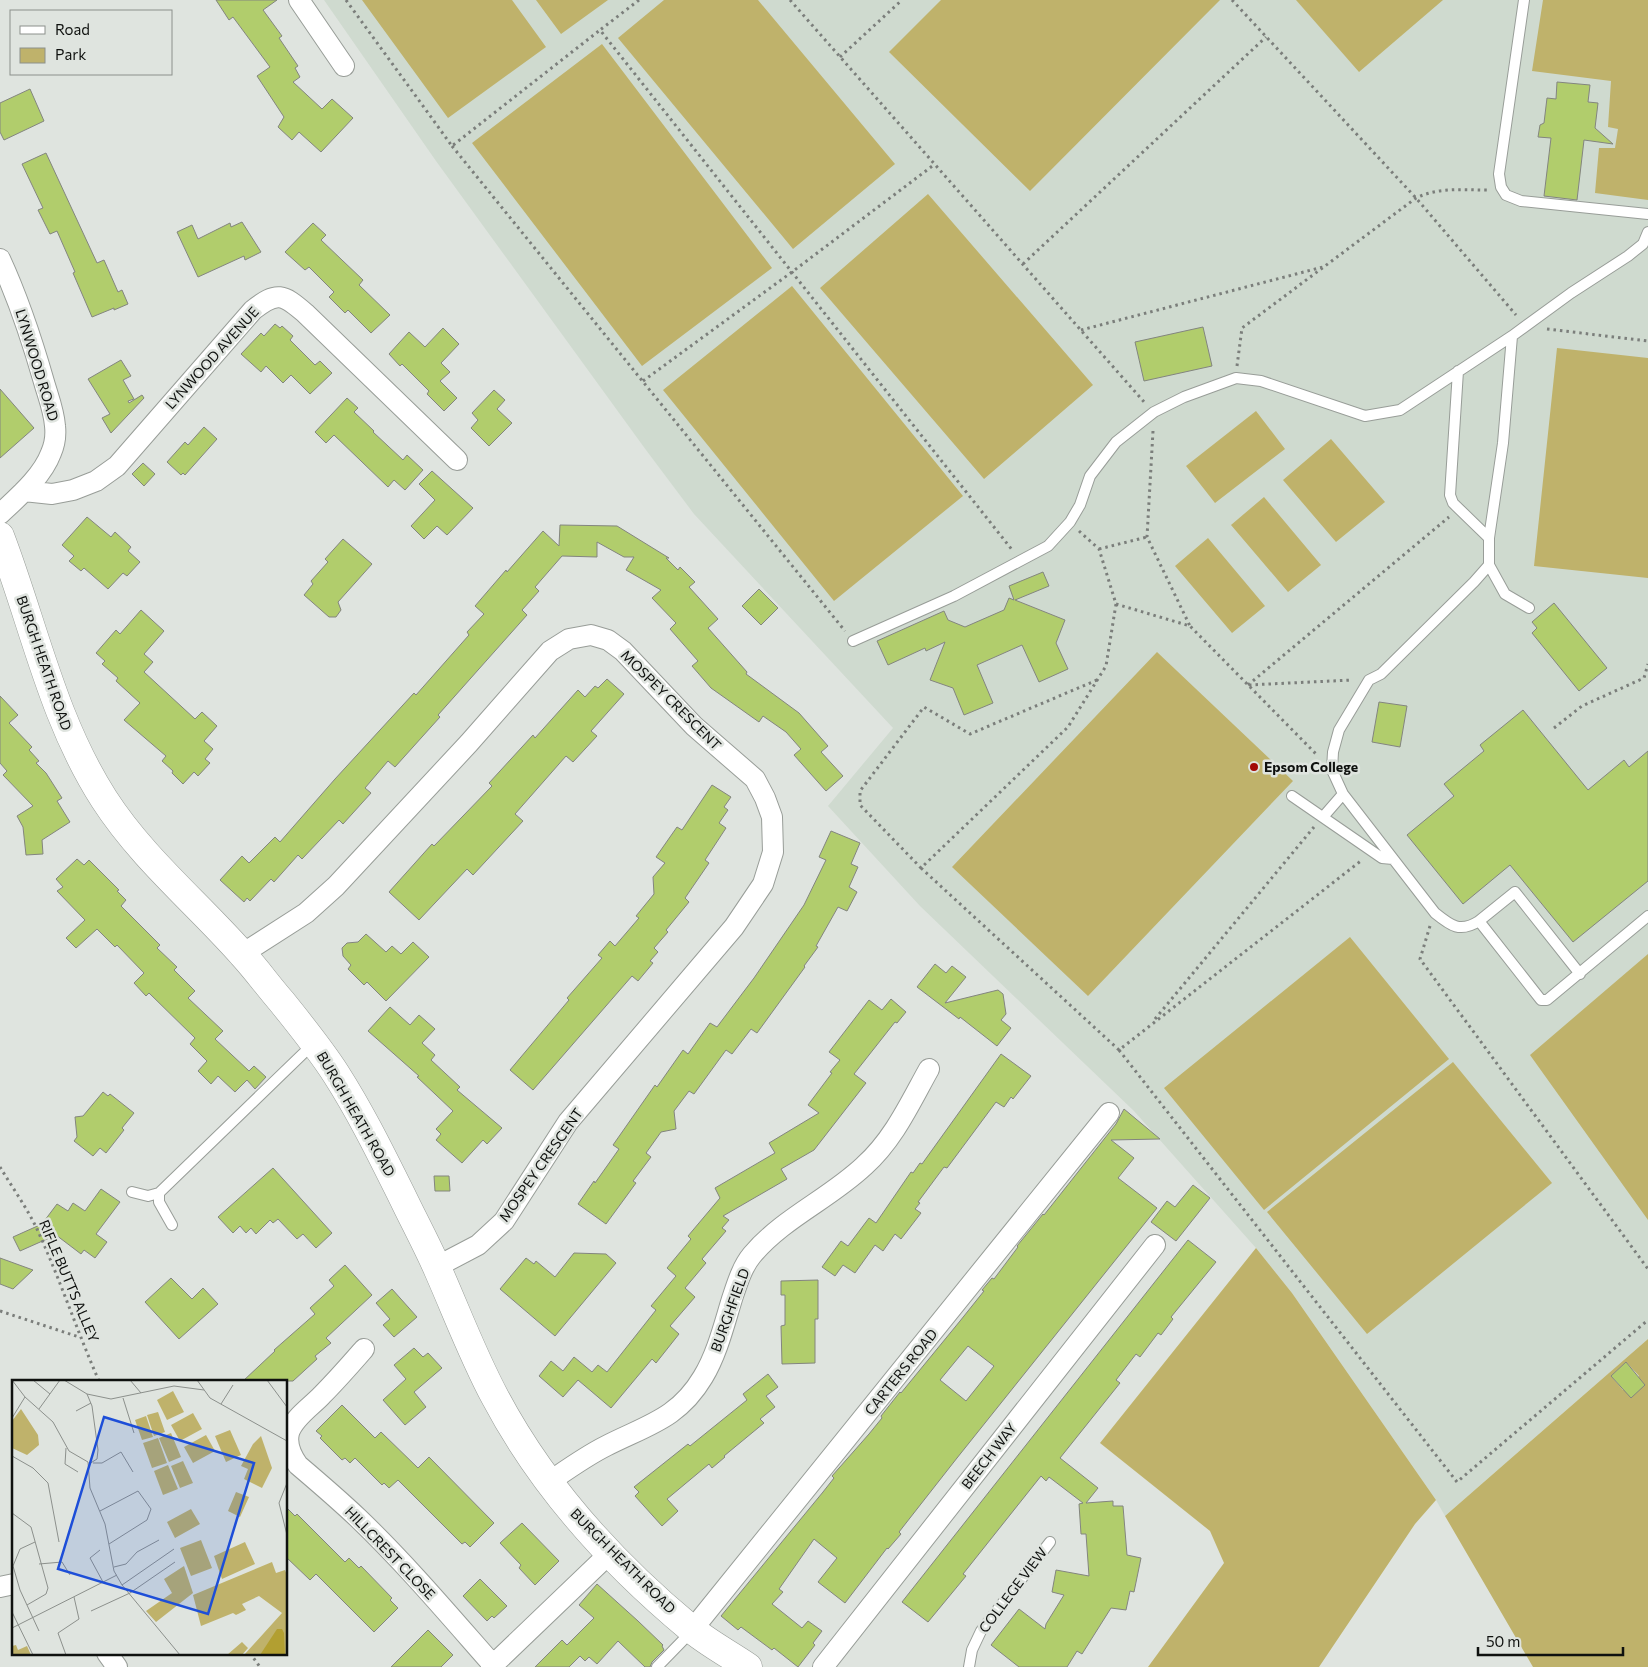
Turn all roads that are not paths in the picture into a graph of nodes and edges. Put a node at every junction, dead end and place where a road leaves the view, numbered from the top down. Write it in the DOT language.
graph roads {
  1 [pos="299,0"];
  2 [pos="1524,0"];
  3 [pos="344,66"];
  4 [pos="1648,214"];
  5 [pos="1648,232"];
  6 [pos="0,259"];
  7 [pos="1512,336"];
  8 [pos="1458,371"];
  9 [pos="456,460"];
  10 [pos="24,491"];
  11 [pos="0,514"];
  12 [pos="0,536"];
  13 [pos="1489,538"];
  14 [pos="1488,565"];
  15 [pos="1529,608"];
  16 [pos="853,641"];
  17 [pos="1343,794"];
  18 [pos="1292,796"];
  19 [pos="1323,817"];
  20 [pos="1393,859"];
  21 [pos="1648,916"];
  22 [pos="1479,921"];
  23 [pos="242,954"];
  24 [pos="1580,974"];
  25 [pos="314,1043"];
  26 [pos="929,1069"];
  27 [pos="1109,1113"];
  28 [pos="132,1192"];
  29 [pos="159,1193"];
  30 [pos="172,1225"];
  31 [pos="1155,1245"];
  32 [pos="436,1267"];
  33 [pos="364,1349"];
  34 [pos="288,1438"];
  35 [pos="288,1447"];
  36 [pos="549,1482"];
  37 [pos="1050,1542"];
  38 [pos="610,1553"];
  39 [pos="692,1630"];
  40 [pos="108,1654"];
  41 [pos="492,1666"];
  42 [pos="117,1667"];
  43 [pos="656,1667"];
  44 [pos="748,1667"];
  45 [pos="823,1667"];
  46 [pos="969,1667"];
  1 -- 3 [label="street"];
  2 -- 4 [label="lane"];
  5 -- 7 [label="lane"];
  6 -- 10 [label="street, LYNWOOD ROAD"];
  7 -- 8 [label="lane"];
  7 -- 13 [label="lane"];
  8 -- 13 [label="lane"];
  8 -- 16 [label="lane"];
  9 -- 10 [label="street, LYNWOOD AVENUE"];
  10 -- 11 [label="street, LYNWOOD ROAD"];
  12 -- 23 [label="main road, BURGH HEATH ROAD"];
  13 -- 14 [label="lane"];
  14 -- 15 [label="lane"];
  14 -- 17 [label="lane"];
  17 -- 19 [label="lane"];
  17 -- 20 [label="lane"];
  18 -- 19 [label="lane"];
  19 -- 20 [label="lane"];
  20 -- 22 [label="lane"];
  21 -- 24 [label="lane"];
  22 -- 24 [label="lane"];
  22 -- 24 [label="lane"];
  23 -- 25 [label="main road, BURGH HEATH ROAD"];
  23 -- 32 [label="street, MOSPEY CRESCENT"];
  25 -- 29 [label="lane"];
  25 -- 32 [label="main road, BURGH HEATH ROAD"];
  26 -- 36 [label="street, BURGHFIELD"];
  27 -- 39 [label="street, CARTERS ROAD"];
  28 -- 29 [label="lane"];
  29 -- 30 [label="lane"];
  31 -- 45 [label="street, BEECH WAY"];
  32 -- 36 [label="main road, BURGH HEATH ROAD"];
  33 -- 34 [label="street, HILLCREST CLOSE"];
  35 -- 41 [label="street, HILLCREST CLOSE"];
  36 -- 38 [label="main road, BURGH HEATH ROAD"];
  37 -- 46 [label="lane, COLLEGE VIEW"];
  38 -- 39 [label="main road, BURGH HEATH ROAD"];
  38 -- 41 [label="street"];
  39 -- 43 [label="lane"];
  39 -- 44 [label="main road, BURGH HEATH ROAD"];
  40 -- 42 [label="street"];
}
